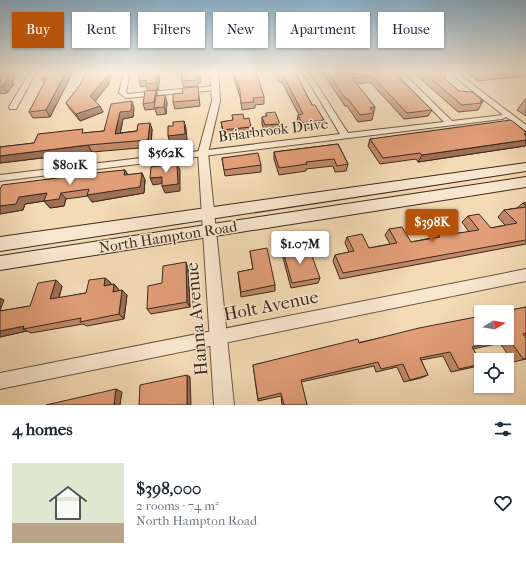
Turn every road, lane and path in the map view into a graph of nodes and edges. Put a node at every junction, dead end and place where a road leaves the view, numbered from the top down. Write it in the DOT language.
graph roads {
  1 [pos="23,91"];
  2 [pos="122,91"];
  3 [pos="183,91"];
  4 [pos="216,91"];
  5 [pos="318,91"];
  6 [pos="417,91"];
  7 [pos="477,91"];
  8 [pos="13,107"];
  9 [pos="502,117"];
  10 [pos="450,123"];
  11 [pos="526,129"];
  12 [pos="345,135"];
  13 [pos="203,153"];
  14 [pos="526,167"];
  15 [pos="0,178"];
  16 [pos="526,182"];
  17 [pos="208,214"];
  18 [pos="210,230"];
  19 [pos="0,244"];
  20 [pos="0,263"];
  21 [pos="526,275"];
  22 [pos="219,336"];
  23 [pos="0,381"];
  24 [pos="224,405"];
  1 -- 8 [label="street"];
  2 -- 3 [label="street"];
  4 -- 13 [label="street, Hanna Avenue"];
  5 -- 12 [label="street"];
  6 -- 10 [label="street"];
  7 -- 11 [label="street"];
  9 -- 10 [label="street, Briarbrook Drive"];
  10 -- 12 [label="street, Briarbrook Drive"];
  12 -- 13 [label="street, Briarbrook Drive"];
  13 -- 15 [label="street, Briarbrook Drive"];
  13 -- 17 [label="street, Hanna Avenue"];
  14 -- 17 [label="main road, North Hampton Road"];
  16 -- 18 [label="main road, North Hampton Road"];
  17 -- 18 [label="street, Hanna Avenue"];
  17 -- 19 [label="main road, North Hampton Road"];
  18 -- 20 [label="main road, North Hampton Road"];
  18 -- 22 [label="street, Hanna Avenue"];
  21 -- 22 [label="street, Holt Avenue"];
  22 -- 23 [label="street, Holt Avenue"];
  22 -- 24 [label="street, Hanna Avenue"];
}
